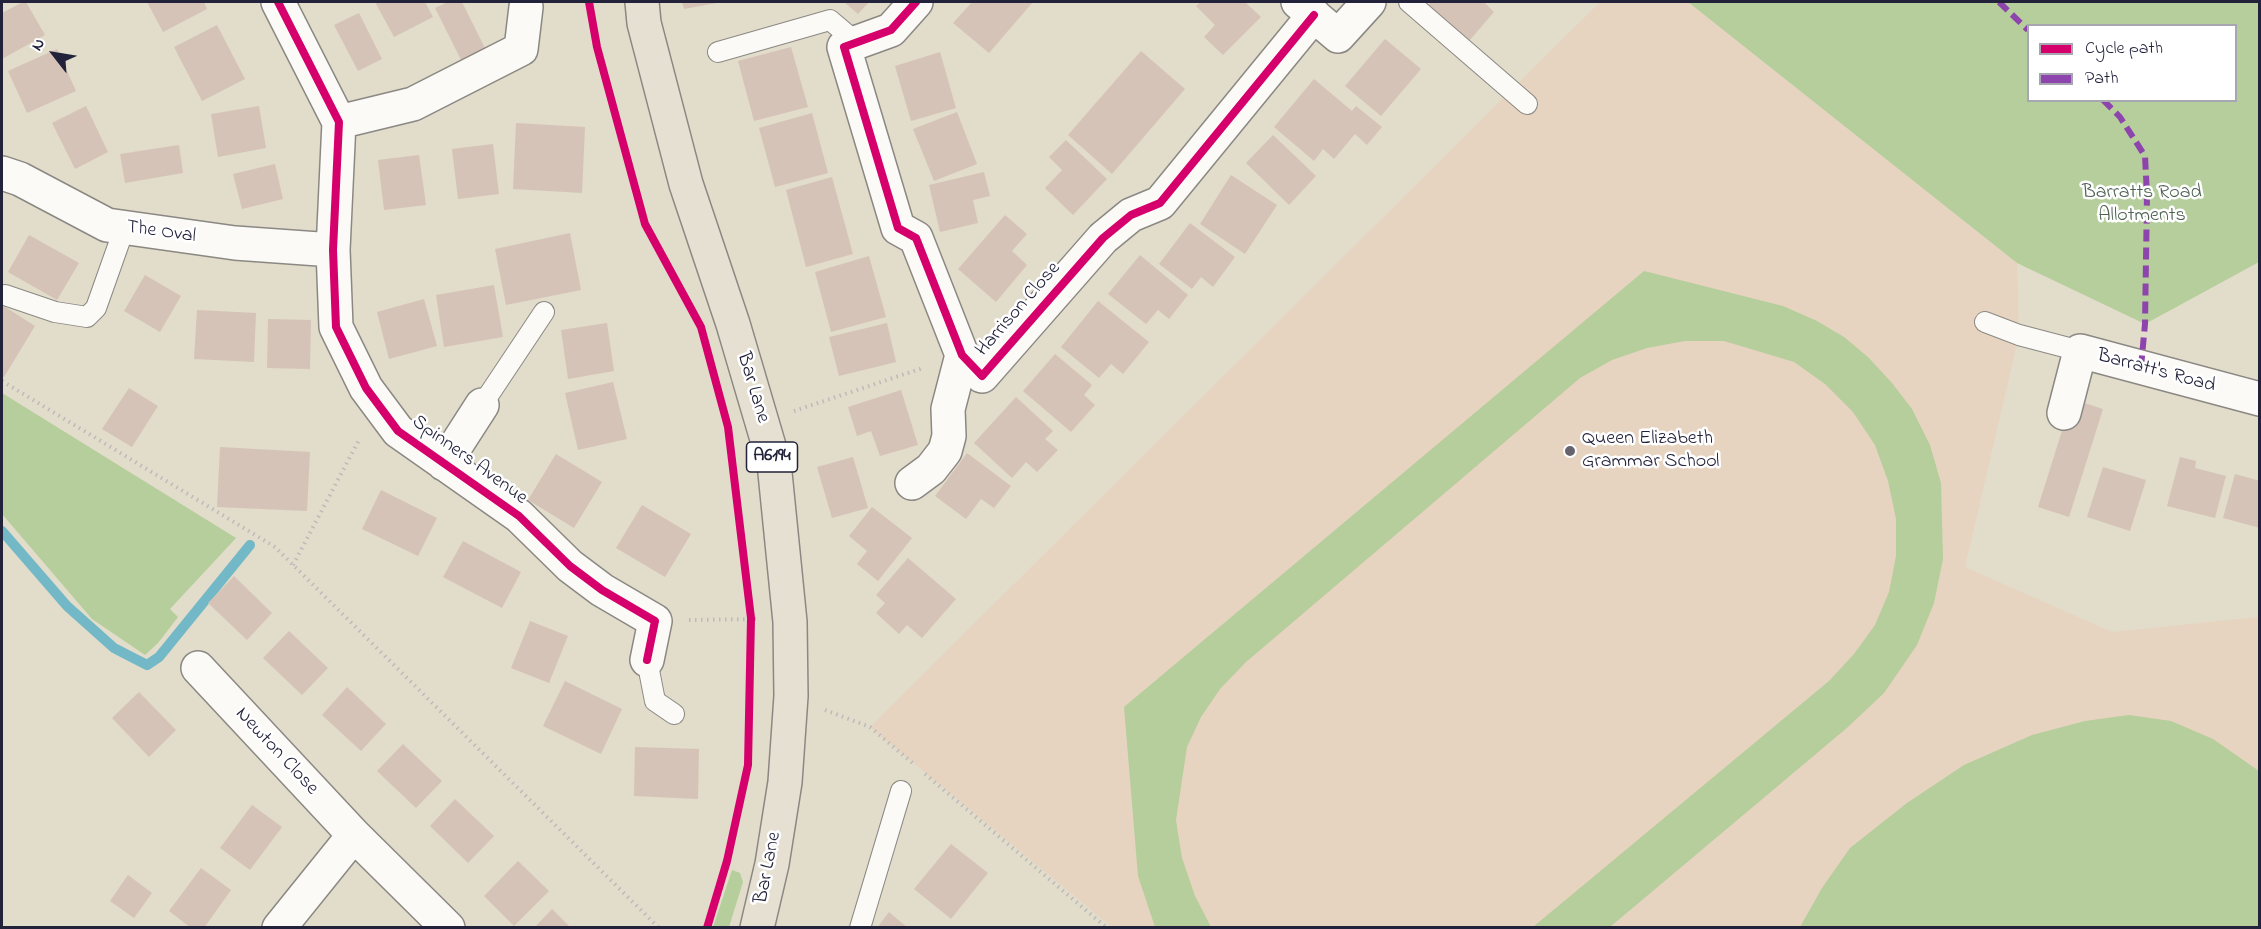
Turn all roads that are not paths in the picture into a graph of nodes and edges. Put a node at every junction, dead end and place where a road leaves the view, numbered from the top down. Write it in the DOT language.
graph roads {
  1 [pos="278,2"];
  2 [pos="642,2"];
  3 [pos="916,2"];
  4 [pos="1369,2"];
  5 [pos="1409,2"];
  6 [pos="527,4"];
  7 [pos="1306,8"];
  8 [pos="857,43"];
  9 [pos="718,52"];
  10 [pos="1527,104"];
  11 [pos="339,122"];
  12 [pos="2,173"];
  13 [pos="124,229"];
  14 [pos="333,250"];
  15 [pos="5,295"];
  16 [pos="544,312"];
  17 [pos="1985,322"];
  18 [pos="2080,351"];
  19 [pos="962,355"];
  20 [pos="2259,399"];
  21 [pos="482,405"];
  22 [pos="2064,413"];
  23 [pos="444,464"];
  24 [pos="912,483"];
  25 [pos="647,660"];
  26 [pos="198,668"];
  27 [pos="674,714"];
  28 [pos="901,791"];
  29 [pos="354,835"];
  30 [pos="279,927"];
  31 [pos="448,927"];
  32 [pos="757,927"];
  33 [pos="860,927"];
  1 -- 11 [label="street, Spinners Avenue"];
  2 -- 32 [label="main road, Bar Lane / A6194"];
  3 -- 8 [label="street"];
  4 -- 7 [label="street"];
  5 -- 10 [label="lane"];
  6 -- 11 [label="street"];
  7 -- 19 [label="street, Harrison Close"];
  8 -- 9 [label="lane"];
  8 -- 19 [label="street, Harrison Close"];
  11 -- 14 [label="street, Spinners Avenue"];
  12 -- 13 [label="street, The Oval"];
  13 -- 14 [label="street, The Oval"];
  13 -- 15 [label="lane"];
  14 -- 23 [label="street, Spinners Avenue"];
  16 -- 21 [label="lane"];
  17 -- 18 [label="lane"];
  18 -- 20 [label="street, Barratt's Road"];
  18 -- 22 [label="street, Barratt's Road"];
  19 -- 24 [label="street, Harrison Close"];
  21 -- 23 [label="street, Spinners Avenue"];
  23 -- 25 [label="street, Spinners Avenue"];
  25 -- 27 [label="lane"];
  26 -- 29 [label="street, Newton Close"];
  28 -- 33 [label="lane"];
  29 -- 30 [label="street"];
  29 -- 31 [label="street, Newton Close"];
}
